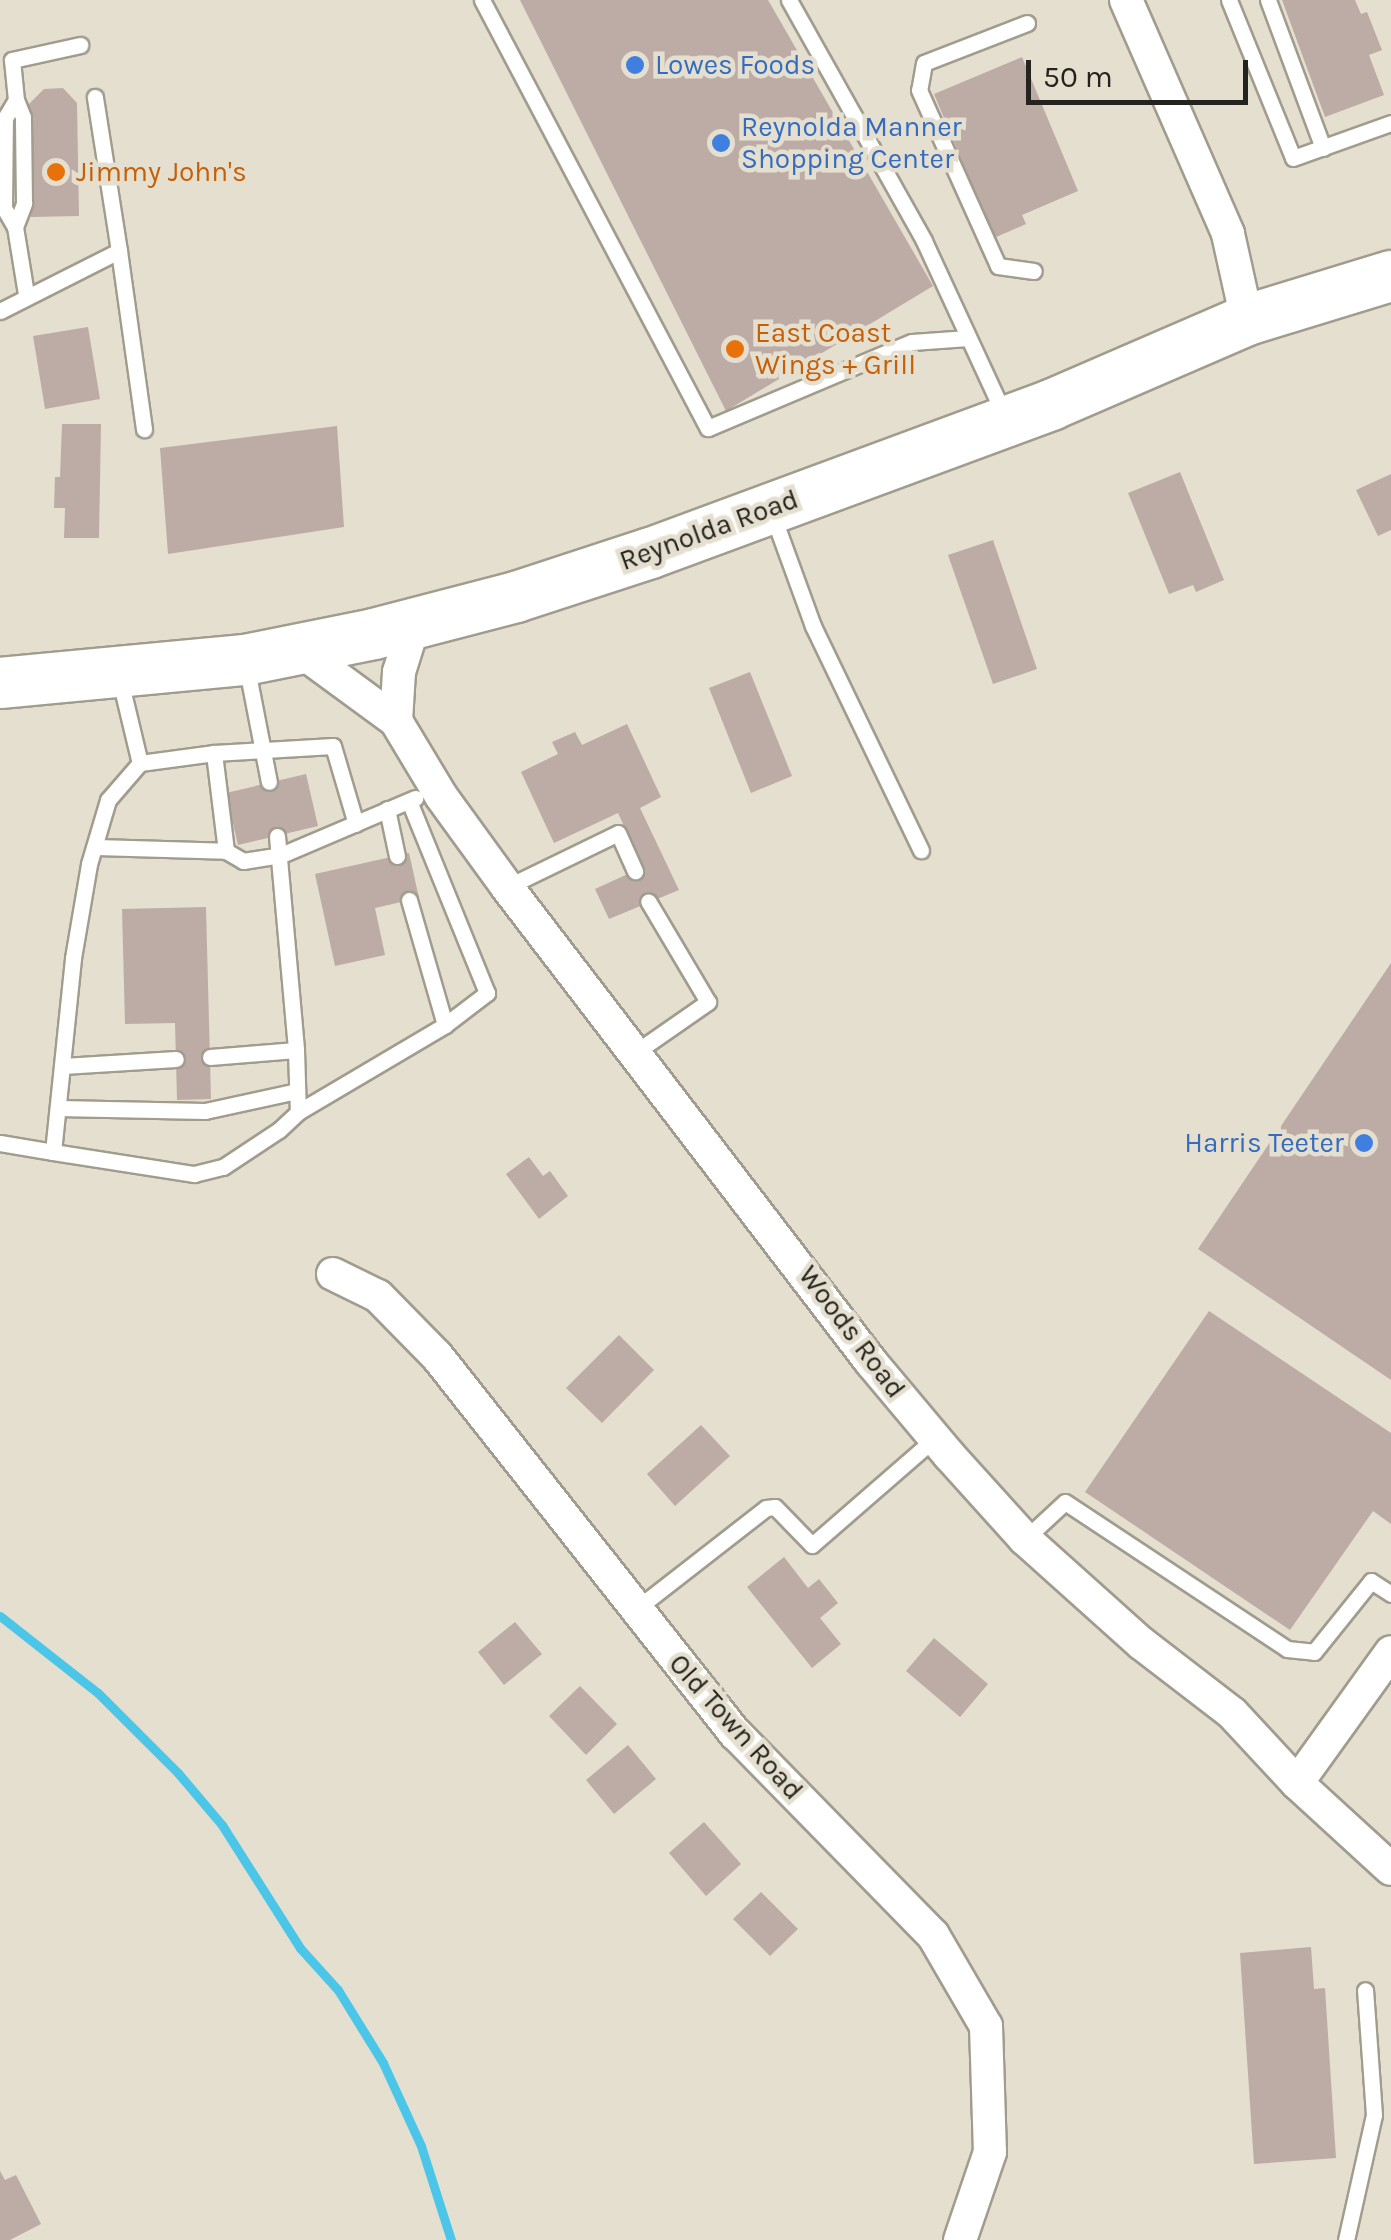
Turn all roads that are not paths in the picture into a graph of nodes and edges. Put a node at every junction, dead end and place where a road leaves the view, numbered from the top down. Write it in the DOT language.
graph roads {
  1 [pos="482,0"];
  2 [pos="790,0"];
  3 [pos="1127,0"];
  4 [pos="1229,0"];
  5 [pos="1268,0"];
  6 [pos="1027,24"];
  7 [pos="80,45"];
  8 [pos="95,97"];
  9 [pos="1391,122"];
  10 [pos="1323,148"];
  11 [pos="118,251"];
  12 [pos="1034,271"];
  13 [pos="1391,276"];
  14 [pos="26,294"];
  15 [pos="0,311"];
  16 [pos="1247,320"];
  17 [pos="968,338"];
  18 [pos="1007,420"];
  19 [pos="144,429"];
  20 [pos="770,508"];
  21 [pos="414,624"];
  22 [pos="298,649"];
  23 [pos="245,660"];
  24 [pos="118,674"];
  25 [pos="0,683"];
  26 [pos="396,721"];
  27 [pos="262,751"];
  28 [pos="214,753"];
  29 [pos="140,763"];
  30 [pos="270,782"];
  31 [pos="422,794"];
  32 [pos="387,809"];
  33 [pos="356,824"];
  34 [pos="276,836"];
  35 [pos="95,847"];
  36 [pos="226,850"];
  37 [pos="921,850"];
  38 [pos="281,855"];
  39 [pos="398,856"];
  40 [pos="634,871"];
  41 [pos="507,887"];
  42 [pos="409,900"];
  43 [pos="648,901"];
  44 [pos="445,1026"];
  45 [pos="296,1050"];
  46 [pos="636,1052"];
  47 [pos="210,1057"];
  48 [pos="176,1059"];
  49 [pos="62,1066"];
  50 [pos="296,1091"];
  51 [pos="58,1108"];
  52 [pos="298,1112"];
  53 [pos="0,1143"];
  54 [pos="53,1152"];
  55 [pos="333,1274"];
  56 [pos="935,1438"];
  57 [pos="1025,1538"];
  58 [pos="1391,1594"];
  59 [pos="635,1610"];
  60 [pos="1391,1652"];
  61 [pos="1298,1783"];
  62 [pos="1391,1869"];
  63 [pos="1365,1990"];
  64 [pos="960,2240"];
  65 [pos="1346,2240"];
  1 -- 17 [label="lane"];
  2 -- 17 [label="lane"];
  3 -- 16 [label="street"];
  4 -- 10 [label="lane"];
  5 -- 10 [label="lane"];
  6 -- 12 [label="lane"];
  7 -- 14 [label="lane"];
  8 -- 11 [label="lane"];
  9 -- 10 [label="lane"];
  11 -- 14 [label="lane"];
  11 -- 19 [label="lane"];
  13 -- 16 [label="main road, Reynolda Road"];
  14 -- 15 [label="lane"];
  16 -- 18 [label="main road, Reynolda Road"];
  17 -- 18 [label="lane"];
  18 -- 20 [label="main road, Reynolda Road"];
  20 -- 21 [label="main road, Reynolda Road"];
  20 -- 37 [label="lane"];
  21 -- 22 [label="main road, Reynolda Road"];
  21 -- 26 [label="street"];
  22 -- 23 [label="main road, Reynolda Road"];
  22 -- 26 [label="street, Woods Road"];
  23 -- 24 [label="main road, Reynolda Road"];
  23 -- 27 [label="lane"];
  24 -- 25 [label="main road, Reynolda Road"];
  24 -- 29 [label="lane"];
  26 -- 31 [label="street, Woods Road"];
  27 -- 28 [label="lane"];
  27 -- 30 [label="lane"];
  27 -- 33 [label="lane"];
  28 -- 29 [label="lane"];
  28 -- 36 [label="lane"];
  29 -- 35 [label="lane"];
  31 -- 32 [label="lane"];
  31 -- 41 [label="street, Woods Road"];
  31 -- 44 [label="lane"];
  32 -- 33 [label="lane"];
  32 -- 39 [label="lane"];
  33 -- 38 [label="lane"];
  34 -- 38 [label="lane"];
  35 -- 36 [label="lane"];
  35 -- 49 [label="lane"];
  36 -- 38 [label="lane"];
  38 -- 45 [label="lane"];
  40 -- 41 [label="lane"];
  41 -- 46 [label="street, Woods Road"];
  42 -- 44 [label="lane"];
  43 -- 46 [label="lane"];
  44 -- 52 [label="lane"];
  45 -- 47 [label="lane"];
  45 -- 50 [label="lane"];
  46 -- 56 [label="street, Woods Road"];
  48 -- 49 [label="lane"];
  49 -- 51 [label="lane"];
  50 -- 51 [label="lane"];
  50 -- 52 [label="lane"];
  51 -- 54 [label="lane"];
  52 -- 54 [label="lane"];
  53 -- 54 [label="lane"];
  55 -- 59 [label="street, Old Town Road"];
  56 -- 57 [label="street, Woods Road"];
  56 -- 59 [label="lane"];
  57 -- 58 [label="lane"];
  57 -- 61 [label="street, Woods Road"];
  59 -- 64 [label="street, Old Town Road"];
  60 -- 61 [label="street"];
  61 -- 62 [label="street, Woods Road"];
  63 -- 65 [label="lane"];
}
